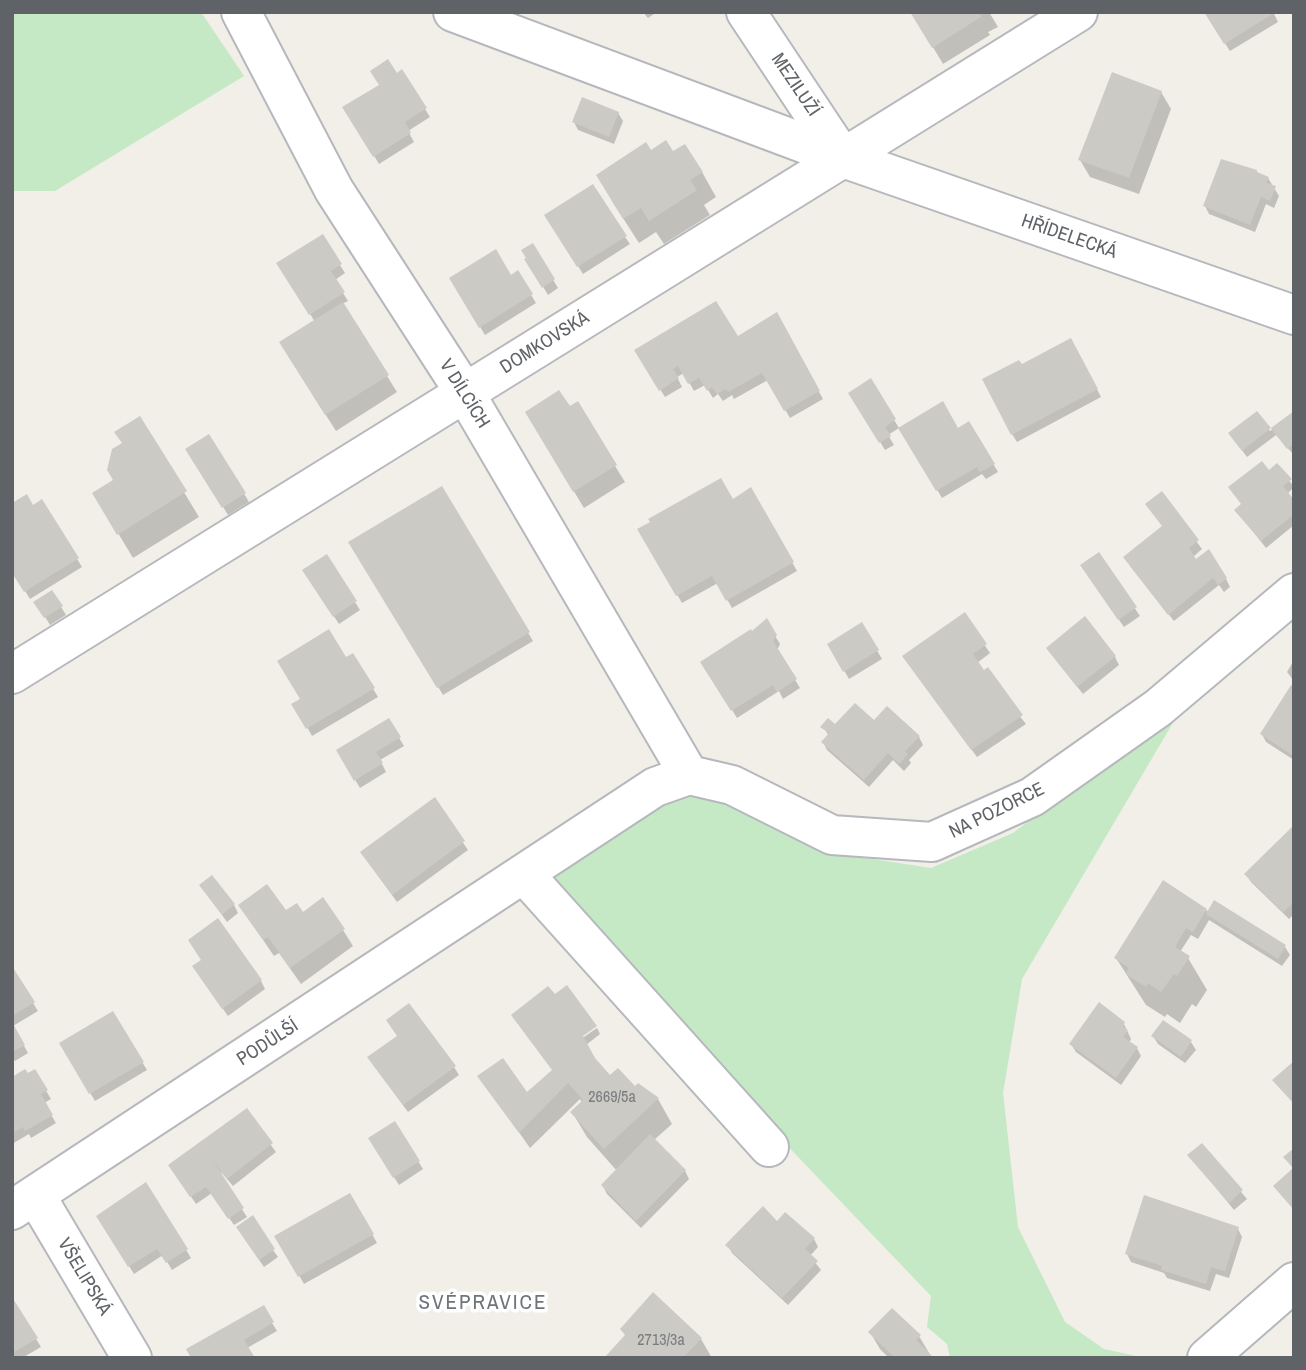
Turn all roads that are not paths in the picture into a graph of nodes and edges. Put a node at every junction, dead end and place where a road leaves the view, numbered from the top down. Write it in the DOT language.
graph roads {
  1 [pos="242,12"];
  2 [pos="453,12"];
  3 [pos="746,12"];
  4 [pos="1078,12"];
  5 [pos="844,158"];
  6 [pos="1294,315"];
  7 [pos="465,393"];
  8 [pos="1294,593"];
  9 [pos="12,674"];
  10 [pos="689,775"];
  11 [pos="524,874"];
  12 [pos="769,1147"];
  13 [pos="24,1203"];
  14 [pos="1294,1282"];
  15 [pos="132,1358"];
  16 [pos="1207,1358"];
  1 -- 7 [label="street, V DÍLCÍCH"];
  2 -- 5 [label="street"];
  3 -- 5 [label="street, MEZILUŽÍ"];
  4 -- 5 [label="street, DOMKOVSKÁ"];
  5 -- 6 [label="street, HŘÍDELECKÁ"];
  5 -- 7 [label="street, DOMKOVSKÁ"];
  7 -- 9 [label="street, DOMKOVSKÁ"];
  7 -- 10 [label="street, V DÍLCÍCH"];
  8 -- 10 [label="street, NA POZORCE"];
  10 -- 11 [label="street, PODŮLŠÍ"];
  11 -- 12 [label="street"];
  11 -- 13 [label="street, PODŮLŠÍ"];
  13 -- 15 [label="street, VŠELIPSKÁ"];
  14 -- 16 [label="street"];
}
